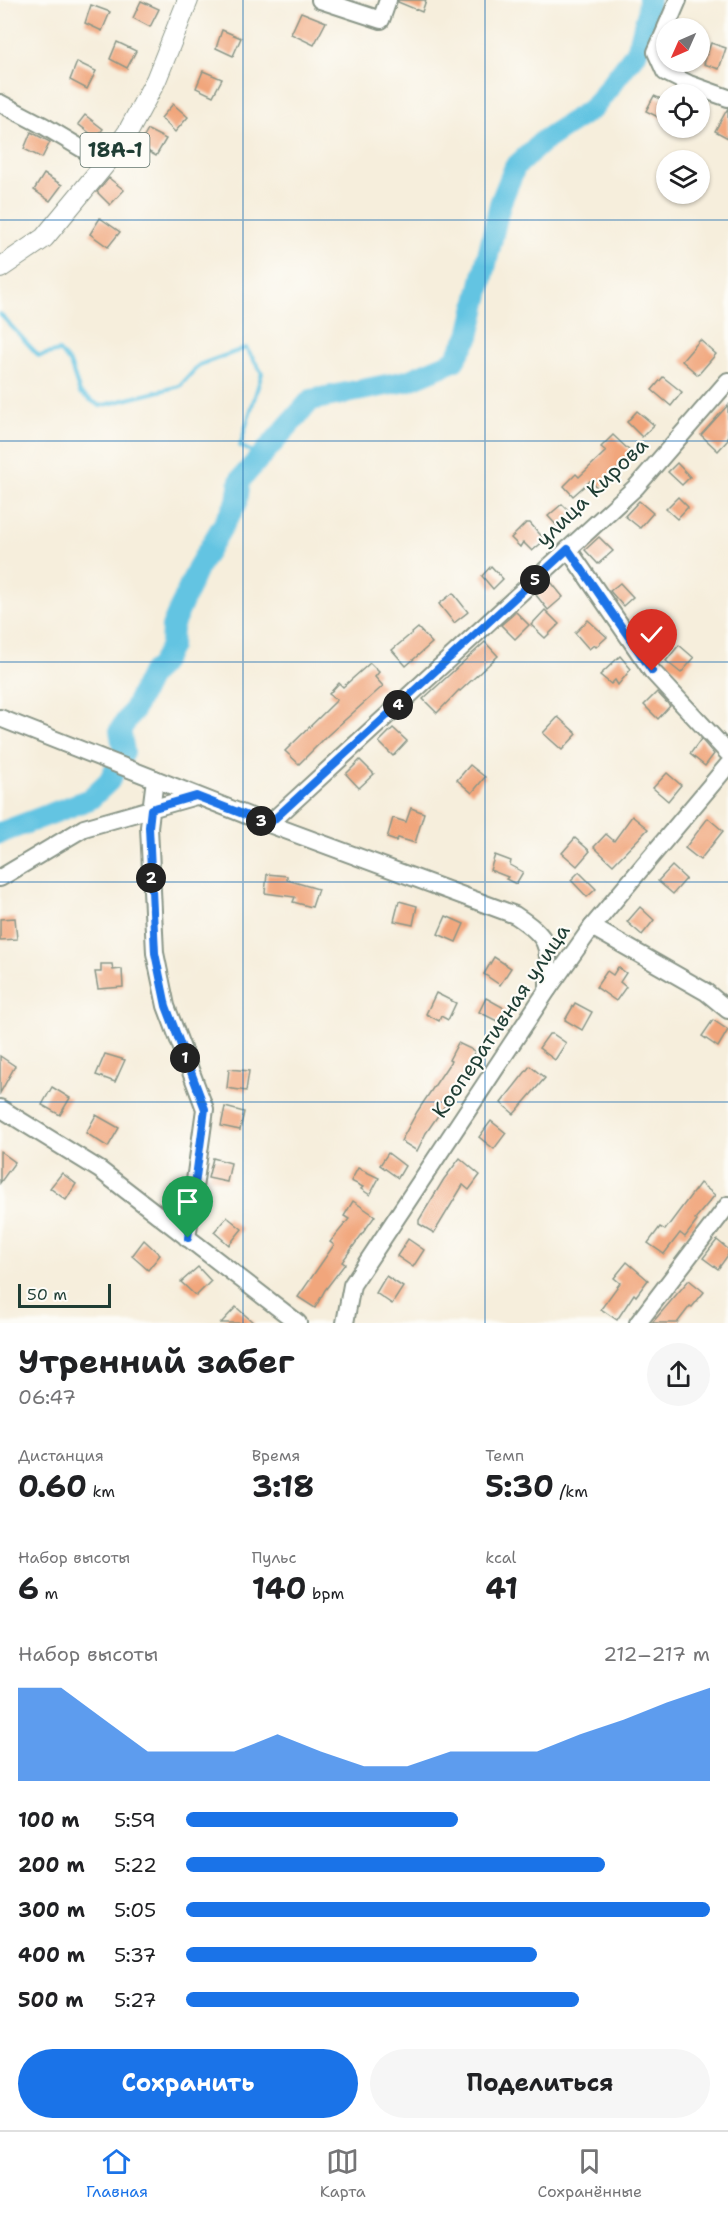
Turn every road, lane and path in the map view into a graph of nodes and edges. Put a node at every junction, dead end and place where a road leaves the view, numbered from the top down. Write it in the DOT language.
graph roads {
  1 [pos="188,0"];
  2 [pos="320,0"];
  3 [pos="388,0"];
  4 [pos="678,0"];
  5 [pos="671,18"];
  6 [pos="665,72"];
  7 [pos="728,98"];
  8 [pos="0,103"];
  9 [pos="106,163"];
  10 [pos="0,268"];
  11 [pos="728,381"];
  12 [pos="568,549"];
  13 [pos="0,718"];
  14 [pos="728,753"];
  15 [pos="728,765"];
  16 [pos="152,778"];
  17 [pos="196,796"];
  18 [pos="151,809"];
  19 [pos="269,824"];
  20 [pos="0,878"];
  21 [pos="592,927"];
  22 [pos="548,988"];
  23 [pos="728,1010"];
  24 [pos="0,1108"];
  25 [pos="728,1205"];
  26 [pos="188,1238"];
  27 [pos="298,1323"];
  28 [pos="345,1323"];
  29 [pos="638,1323"];
  1 -- 9 [label="main road, 18А-1"];
  2 -- 3 [label="street"];
  4 -- 5 [label="street"];
  6 -- 7 [label="street"];
  8 -- 9 [label="street"];
  9 -- 10 [label="main road, 18А-1"];
  11 -- 12 [label="street, улица Кирова"];
  12 -- 14 [label="street"];
  12 -- 19 [label="street, улица Кирова"];
  13 -- 16 [label="street"];
  15 -- 21 [label="street, Кооперативная улица"];
  16 -- 17 [label="street"];
  16 -- 18 [label="street"];
  17 -- 18 [label="street"];
  17 -- 19 [label="street"];
  18 -- 20 [label="street"];
  18 -- 26 [label="street"];
  19 -- 22 [label="street"];
  21 -- 22 [label="street, Кооперативная улица"];
  21 -- 23 [label="street"];
  22 -- 28 [label="street, Кооперативная улица"];
  24 -- 26 [label="street"];
  25 -- 29 [label="street"];
  26 -- 27 [label="street"];
}
